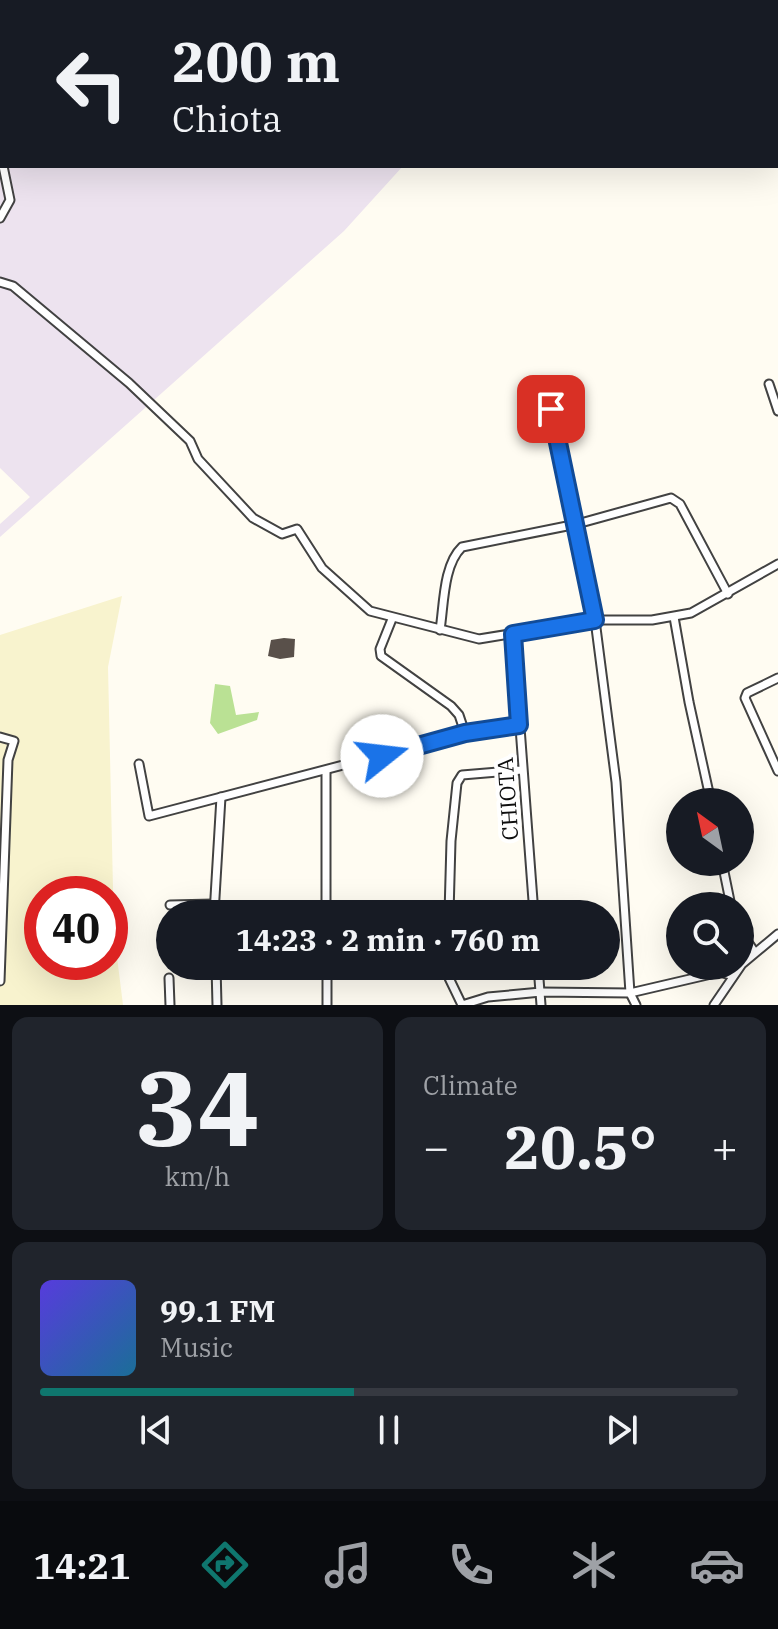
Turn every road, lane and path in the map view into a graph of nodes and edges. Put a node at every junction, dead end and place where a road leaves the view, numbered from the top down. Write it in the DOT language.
graph roads {
  1 [pos="4,168"];
  2 [pos="0,218"];
  3 [pos="0,282"];
  4 [pos="769,384"];
  5 [pos="551,409"];
  6 [pos="778,411"];
  7 [pos="577,524"];
  8 [pos="778,564"];
  9 [pos="728,594"];
  10 [pos="674,617"];
  11 [pos="392,619"];
  12 [pos="595,620"];
  13 [pos="440,630"];
  14 [pos="513,634"];
  15 [pos="778,678"];
  16 [pos="519,725"];
  17 [pos="465,733"];
  18 [pos="0,737"];
  19 [pos="139,764"];
  20 [pos="522,770"];
  21 [pos="778,771"];
  22 [pos="326,772"];
  23 [pos="708,788"];
  24 [pos="221,797"];
  25 [pos="214,900"];
  26 [pos="326,900"];
  27 [pos="449,900"];
  28 [pos="533,900"];
  29 [pos="778,934"];
  30 [pos="754,951"];
  31 [pos="169,980"];
  32 [pos="216,980"];
  33 [pos="327,980"];
  34 [pos="450,980"];
  35 [pos="540,980"];
  36 [pos="686,980"];
  37 [pos="730,980"];
  38 [pos="0,981"];
  39 [pos="541,992"];
  40 [pos="630,993"];
  41 [pos="170,1005"];
  42 [pos="217,1005"];
  43 [pos="327,1005"];
  44 [pos="462,1005"];
  45 [pos="541,1005"];
  46 [pos="636,1005"];
  47 [pos="714,1005"];
  1 -- 2 [label="street"];
  3 -- 11 [label="street"];
  4 -- 6 [label="street"];
  5 -- 7 [label="street"];
  7 -- 9 [label="street"];
  7 -- 12 [label="street"];
  7 -- 13 [label="street"];
  8 -- 9 [label="street"];
  9 -- 10 [label="street"];
  10 -- 12 [label="street"];
  10 -- 23 [label="street"];
  11 -- 13 [label="street"];
  11 -- 17 [label="street"];
  12 -- 14 [label="street"];
  12 -- 40 [label="street"];
  13 -- 14 [label="street"];
  14 -- 16 [label="street, CHIOTA"];
  15 -- 21 [label="street"];
  16 -- 17 [label="street"];
  16 -- 20 [label="street, CHIOTA"];
  17 -- 22 [label="street"];
  18 -- 38 [label="street"];
  19 -- 24 [label="street"];
  20 -- 27 [label="street"];
  20 -- 28 [label="street, CHIOTA"];
  22 -- 24 [label="street"];
  22 -- 26 [label="street"];
  24 -- 25 [label="street"];
  29 -- 30 [label="street"];
  31 -- 41 [label="street"];
  32 -- 42 [label="street"];
  33 -- 43 [label="street"];
  34 -- 44 [label="street"];
  35 -- 39 [label="street"];
  36 -- 40 [label="street"];
  37 -- 47 [label="street"];
  39 -- 40 [label="street"];
  39 -- 44 [label="street"];
  39 -- 45 [label="street"];
  40 -- 46 [label="street"];
}
